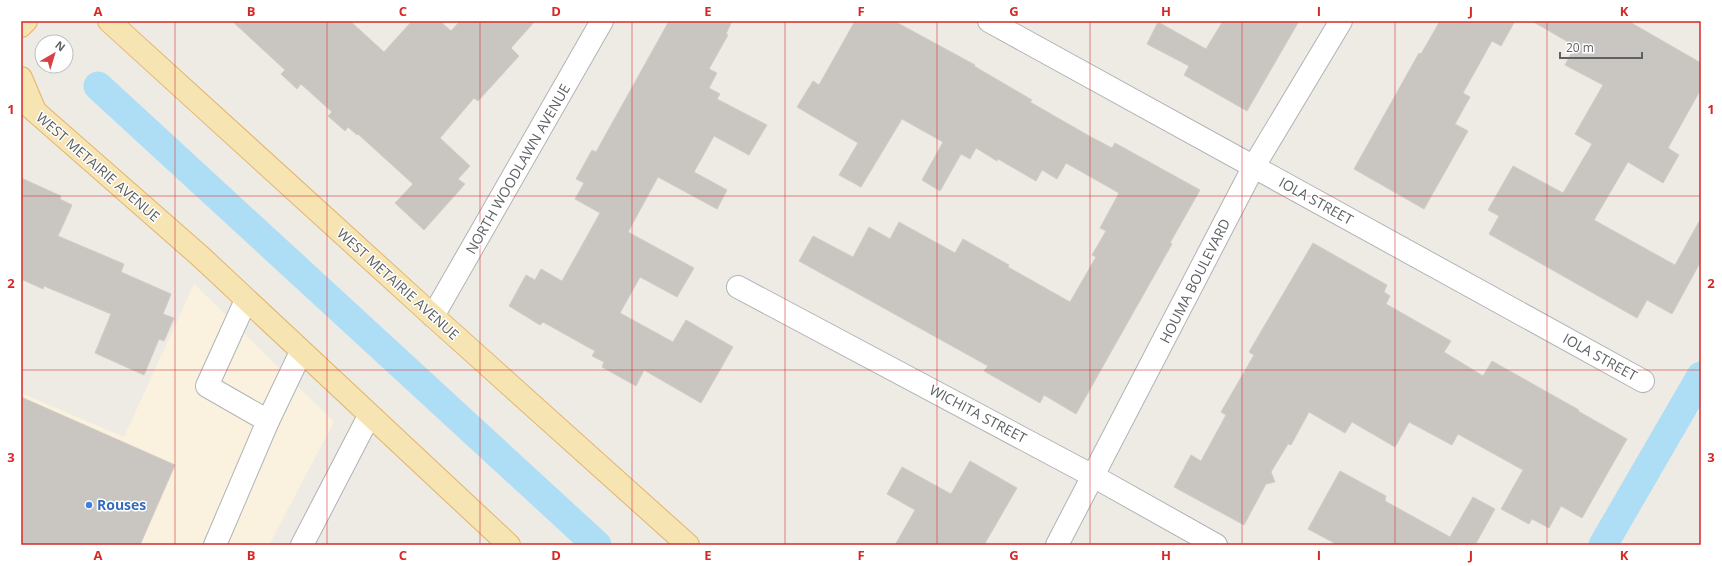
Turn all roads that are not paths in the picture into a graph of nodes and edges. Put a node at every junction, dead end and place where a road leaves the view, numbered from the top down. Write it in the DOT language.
graph roads {
  1 [pos="26,21"];
  2 [pos="109,21"];
  3 [pos="602,21"];
  4 [pos="989,21"];
  5 [pos="1341,21"];
  6 [pos="21,26"];
  7 [pos="21,78"];
  8 [pos="28,105"];
  9 [pos="1254,166"];
  10 [pos="738,287"];
  11 [pos="246,300"];
  12 [pos="433,316"];
  13 [pos="301,352"];
  14 [pos="1643,381"];
  15 [pos="370,416"];
  16 [pos="268,421"];
  17 [pos="1093,476"];
  18 [pos="215,545"];
  19 [pos="302,545"];
  20 [pos="509,545"];
  21 [pos="688,545"];
  22 [pos="1057,545"];
  23 [pos="1216,545"];
  1 -- 6 [label="main road"];
  2 -- 12 [label="main road, WEST METAIRIE AVENUE"];
  3 -- 12 [label="street, NORTH WOODLAWN AVENUE"];
  4 -- 9 [label="street, IOLA STREET"];
  5 -- 9 [label="street, HOUMA BOULEVARD"];
  7 -- 8 [label="main road"];
  8 -- 11 [label="main road, WEST METAIRIE AVENUE"];
  9 -- 14 [label="street, IOLA STREET"];
  9 -- 17 [label="street, HOUMA BOULEVARD"];
  10 -- 17 [label="street, WICHITA STREET"];
  11 -- 13 [label="main road, WEST METAIRIE AVENUE"];
  11 -- 16 [label="street"];
  12 -- 21 [label="main road, WEST METAIRIE AVENUE"];
  13 -- 15 [label="main road, WEST METAIRIE AVENUE"];
  13 -- 16 [label="street"];
  15 -- 19 [label="street"];
  15 -- 20 [label="main road, WEST METAIRIE AVENUE"];
  16 -- 18 [label="street"];
  17 -- 22 [label="street, HOUMA BOULEVARD"];
  17 -- 23 [label="street, WICHITA STREET"];
}
